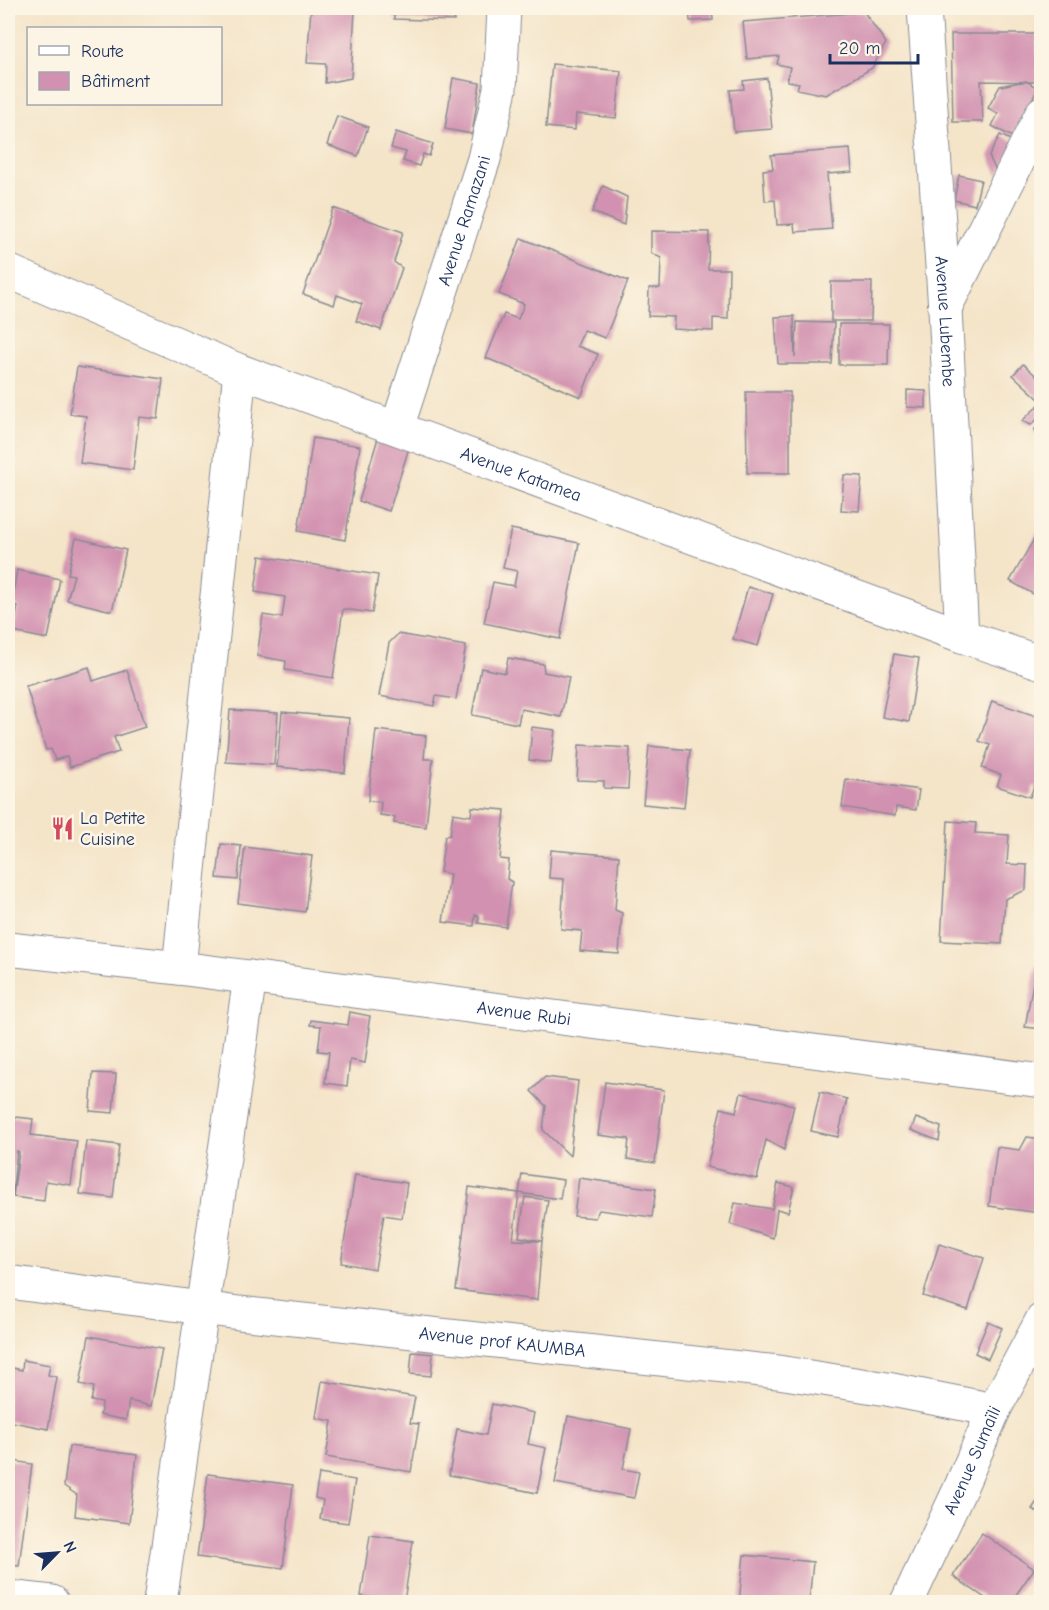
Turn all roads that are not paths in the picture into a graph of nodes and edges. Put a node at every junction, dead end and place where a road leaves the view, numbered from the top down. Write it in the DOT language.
graph roads {
  1 [pos="504,8"];
  2 [pos="924,8"];
  3 [pos="1041,114"];
  4 [pos="8,271"];
  5 [pos="945,309"];
  6 [pos="240,371"];
  7 [pos="397,428"];
  8 [pos="962,636"];
  9 [pos="1041,663"];
  10 [pos="8,949"];
  11 [pos="179,968"];
  12 [pos="250,977"];
  13 [pos="1041,1081"];
  14 [pos="8,1282"];
  15 [pos="202,1309"];
  16 [pos="1041,1320"];
  17 [pos="994,1410"];
  18 [pos="8,1597"];
  19 [pos="51,1602"];
  20 [pos="160,1602"];
  21 [pos="908,1602"];
  1 -- 7 [label="street, Avenue Ramazani"];
  2 -- 5 [label="street, Avenue Lubembe"];
  3 -- 5 [label="street"];
  4 -- 6 [label="street, Avenue Katamea"];
  5 -- 8 [label="street, Avenue Lubembe"];
  6 -- 7 [label="street, Avenue Katamea"];
  6 -- 11 [label="street"];
  7 -- 8 [label="street, Avenue Katamea"];
  8 -- 9 [label="street, Avenue Katamea"];
  10 -- 11 [label="street, Avenue Rubi"];
  11 -- 12 [label="street, Avenue Rubi"];
  12 -- 13 [label="street, Avenue Rubi"];
  12 -- 15 [label="street"];
  14 -- 15 [label="street, Avenue prof KAUMBA"];
  15 -- 17 [label="street, Avenue prof KAUMBA"];
  15 -- 20 [label="street"];
  16 -- 17 [label="street, Avenue Sumaïli"];
  17 -- 21 [label="street, Avenue Sumaïli"];
  18 -- 19 [label="street"];
}
